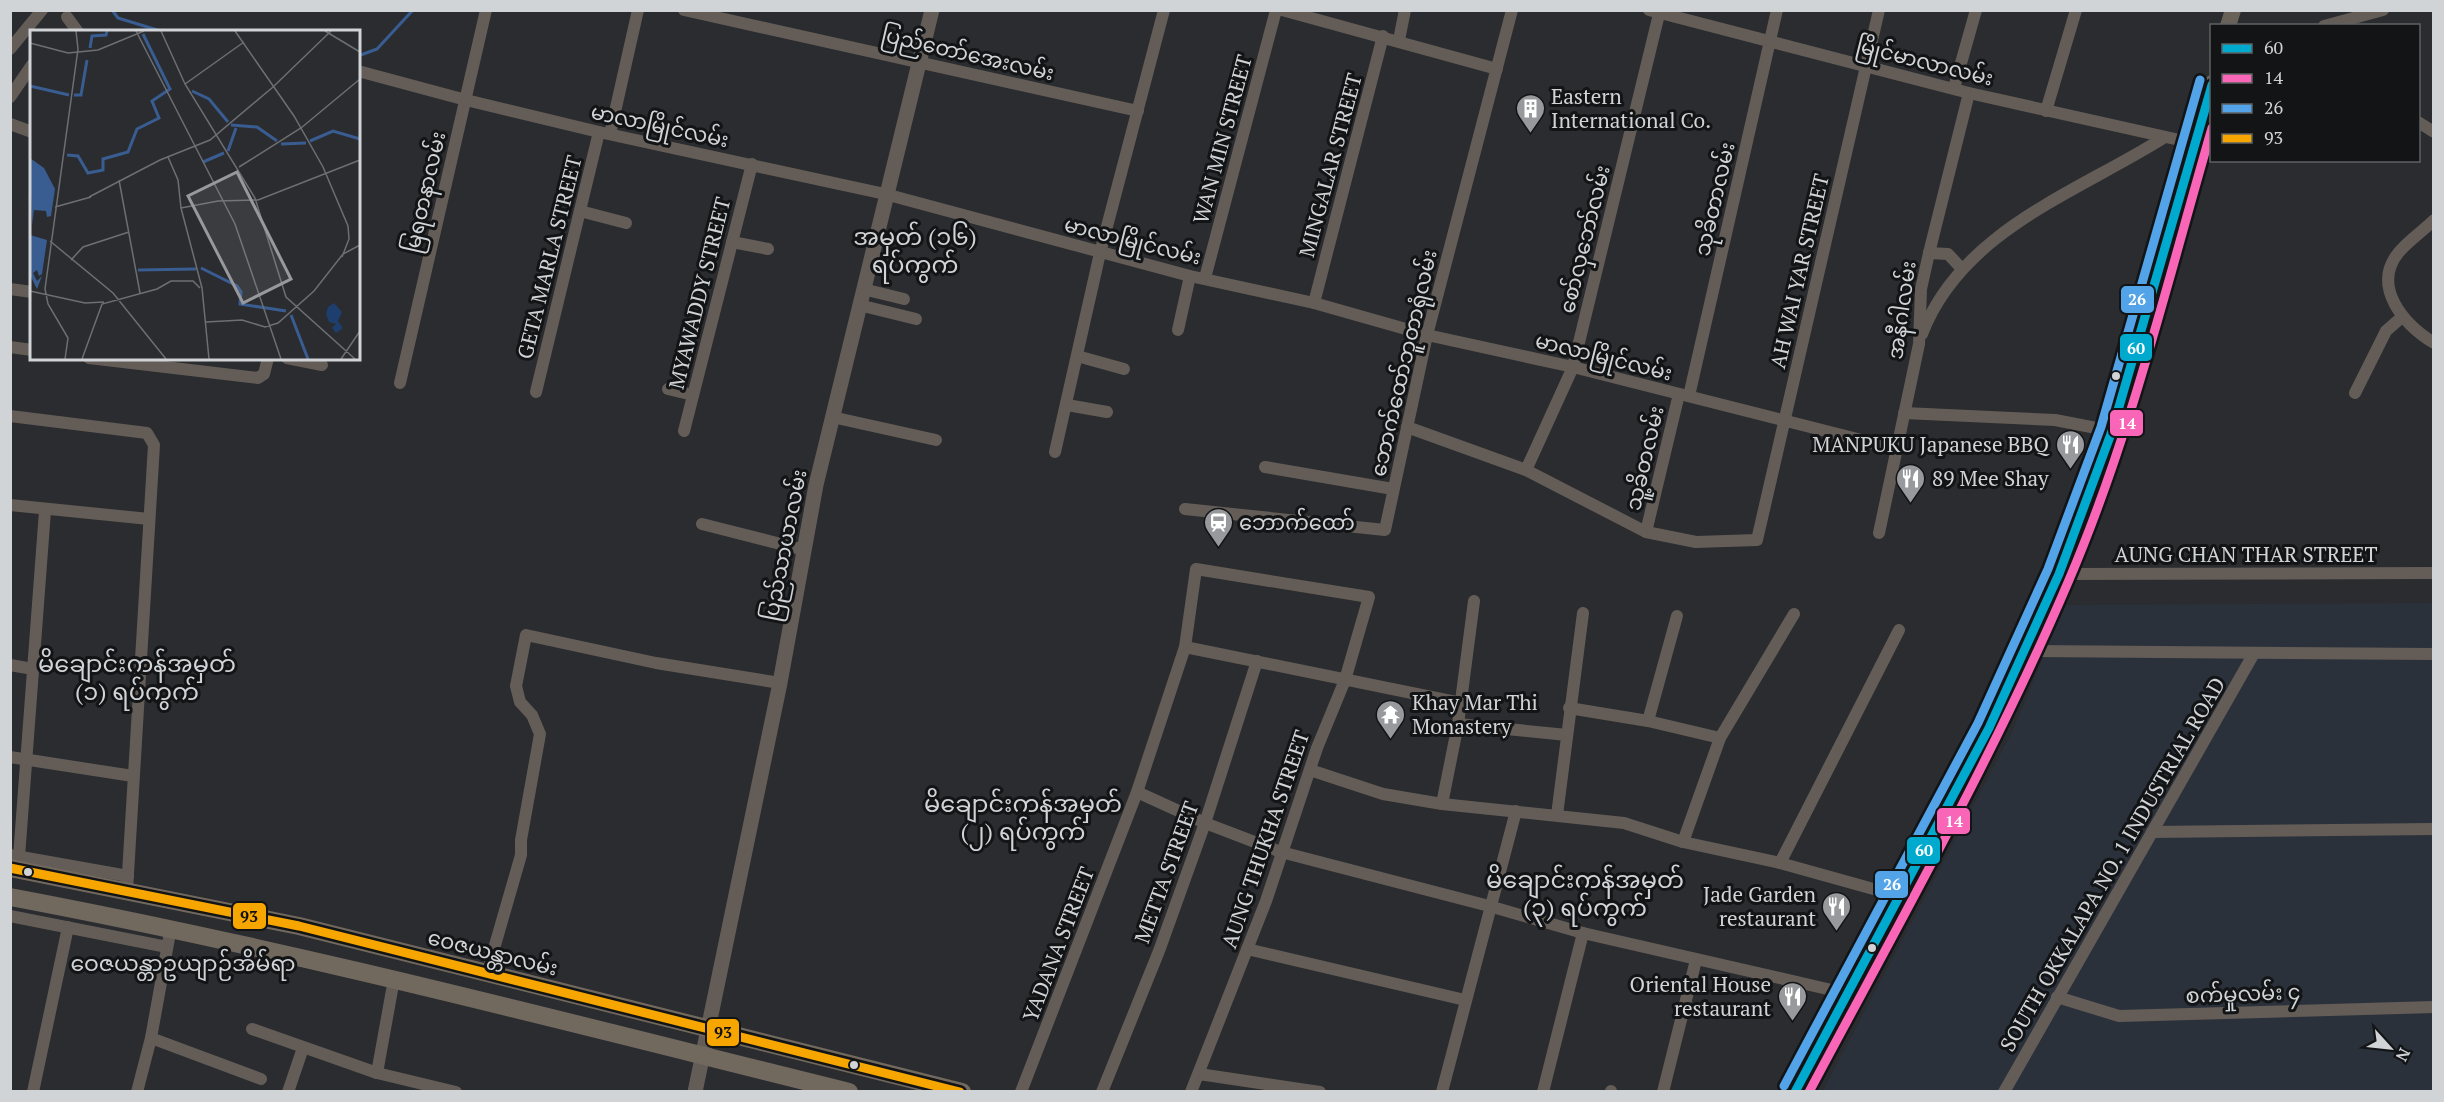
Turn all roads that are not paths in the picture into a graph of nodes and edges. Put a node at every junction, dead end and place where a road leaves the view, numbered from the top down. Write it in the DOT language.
graph roads {
  1 [pos="42,10"];
  2 [pos="486,10"];
  3 [pos="639,10"];
  4 [pos="684,10"];
  5 [pos="932,10"];
  6 [pos="1164,10"];
  7 [pos="1276,10"];
  8 [pos="1282,10"];
  9 [pos="1405,10"];
  10 [pos="1512,10"];
  11 [pos="1777,10"];
  12 [pos="1879,10"];
  13 [pos="1976,10"];
  14 [pos="2076,10"];
  15 [pos="2384,10"];
  16 [pos="1656,11"];
  17 [pos="67,16"];
  18 [pos="2332,24"];
  19 [pos="77,30"];
  20 [pos="1383,36"];
  21 [pos="1399,40"];
  22 [pos="1770,41"];
  23 [pos="10,49"];
  24 [pos="919,62"];
  25 [pos="1866,66"];
  26 [pos="30,69"];
  27 [pos="1497,69"];
  28 [pos="360,72"];
  29 [pos="2210,86"];
  30 [pos="1954,88"];
  31 [pos="1969,93"];
  32 [pos="10,97"];
  33 [pos="466,100"];
  34 [pos="1138,111"];
  35 [pos="2046,111"];
  36 [pos="2420,123"];
  37 [pos="10,124"];
  38 [pos="30,131"];
  39 [pos="2433,132"];
  40 [pos="605,133"];
  41 [pos="2165,137"];
  42 [pos="2193,143"];
  43 [pos="752,164"];
  44 [pos="885,194"];
  45 [pos="580,211"];
  46 [pos="2433,220"];
  47 [pos="626,223"];
  48 [pos="732,242"];
  49 [pos="768,249"];
  50 [pos="1100,253"];
  51 [pos="1929,253"];
  52 [pos="1962,268"];
  53 [pos="1190,276"];
  54 [pos="1205,278"];
  55 [pos="10,289"];
  56 [pos="863,290"];
  57 [pos="30,292"];
  58 [pos="904,299"];
  59 [pos="1314,303"];
  60 [pos="859,305"];
  61 [pos="2402,317"];
  62 [pos="916,319"];
  63 [pos="1178,330"];
  64 [pos="1427,335"];
  65 [pos="2433,343"];
  66 [pos="1918,344"];
  67 [pos="10,347"];
  68 [pos="30,350"];
  69 [pos="1077,356"];
  70 [pos="107,360"];
  71 [pos="267,360"];
  72 [pos="297,360"];
  73 [pos="322,365"];
  74 [pos="1573,367"];
  75 [pos="1124,369"];
  76 [pos="400,382"];
  77 [pos="668,389"];
  78 [pos="536,392"];
  79 [pos="2355,393"];
  80 [pos="693,395"];
  81 [pos="1684,395"];
  82 [pos="1066,405"];
  83 [pos="1107,412"];
  84 [pos="1904,413"];
  85 [pos="10,416"];
  86 [pos="832,417"];
  87 [pos="1785,419"];
  88 [pos="1407,427"];
  89 [pos="684,431"];
  90 [pos="2112,431"];
  91 [pos="936,440"];
  92 [pos="1897,449"];
  93 [pos="1055,452"];
  94 [pos="1265,467"];
  95 [pos="1526,470"];
  96 [pos="1393,489"];
  97 [pos="10,506"];
  98 [pos="1185,509"];
  99 [pos="45,511"];
  100 [pos="149,519"];
  101 [pos="702,524"];
  102 [pos="1646,532"];
  103 [pos="1879,533"];
  104 [pos="804,550"];
  105 [pos="2433,573"];
  106 [pos="2059,574"];
  107 [pos="1369,597"];
  108 [pos="1474,601"];
  109 [pos="1583,613"];
  110 [pos="1794,614"];
  111 [pos="1677,616"];
  112 [pos="1899,630"];
  113 [pos="1185,646"];
  114 [pos="2025,651"];
  115 [pos="2433,654"];
  116 [pos="2253,655"];
  117 [pos="1257,661"];
  118 [pos="10,665"];
  119 [pos="33,669"];
  120 [pos="1345,680"];
  121 [pos="780,683"];
  122 [pos="1461,703"];
  123 [pos="1569,708"];
  124 [pos="1648,722"];
  125 [pos="1458,724"];
  126 [pos="1567,735"];
  127 [pos="1720,738"];
  128 [pos="10,757"];
  129 [pos="26,760"];
  130 [pos="1310,770"];
  131 [pos="133,776"];
  132 [pos="1137,792"];
  133 [pos="1442,804"];
  134 [pos="1516,811"];
  135 [pos="1557,815"];
  136 [pos="1204,823"];
  137 [pos="2433,830"];
  138 [pos="2152,832"];
  139 [pos="1683,842"];
  140 [pos="1281,852"];
  141 [pos="15,862"];
  142 [pos="1780,863"];
  143 [pos="128,883"];
  144 [pos="10,897"];
  145 [pos="1898,902"];
  146 [pos="1490,906"];
  147 [pos="10,916"];
  148 [pos="299,926"];
  149 [pos="68,927"];
  150 [pos="171,927"];
  151 [pos="1583,933"];
  152 [pos="167,947"];
  153 [pos="1247,949"];
  154 [pos="292,955"];
  155 [pos="1696,960"];
  156 [pos="487,974"];
  157 [pos="394,979"];
  158 [pos="1849,994"];
  159 [pos="2057,997"];
  160 [pos="1465,1000"];
  161 [pos="2433,1007"];
  162 [pos="252,1029"];
  163 [pos="710,1029"];
  164 [pos="151,1038"];
  165 [pos="303,1048"];
  166 [pos="704,1056"];
  167 [pos="377,1073"];
  168 [pos="1199,1074"];
  169 [pos="261,1079"];
  170 [pos="416,1087"];
  171 [pos="33,1092"];
  172 [pos="137,1092"];
  173 [pos="288,1092"];
  174 [pos="456,1092"];
  175 [pos="695,1092"];
  176 [pos="849,1092"];
  177 [pos="962,1092"];
  178 [pos="1021,1092"];
  179 [pos="1102,1092"];
  180 [pos="1191,1092"];
  181 [pos="1320,1092"];
  182 [pos="1442,1092"];
  183 [pos="1543,1092"];
  184 [pos="1663,1092"];
  185 [pos="1795,1092"];
  186 [pos="2004,1092"];
  1 -- 23 [label="street"];
  2 -- 33 [label="street, မြရတနာလမ်း"];
  3 -- 40 [label="street, GETA MARLA STREET"];
  4 -- 24 [label="street, ပြည်တော်အေးလမ်း"];
  5 -- 24 [label="street, ပြည်သာယာလမ်း"];
  6 -- 34 [label="street"];
  7 -- 54 [label="street, WAN MIN STREET"];
  8 -- 20 [label="street"];
  9 -- 21 [label="street"];
  10 -- 27 [label="street, ဘောက်ထော်ဘူတာရုံလမ်း"];
  11 -- 22 [label="street, သုခိတာလမ်း"];
  12 -- 25 [label="street, AH WAI YAR STREET"];
  13 -- 30 [label="street"];
  14 -- 35 [label="street"];
  15 -- 18 [label="street"];
  16 -- 22 [label="street, မြိုင်မာလာလမ်း"];
  16 -- 74 [label="street, စော်လှဘော်လမ်း"];
  17 -- 19 [label="street"];
  20 -- 21 [label="street"];
  20 -- 59 [label="street, MINGALAR STREET"];
  21 -- 27 [label="street"];
  22 -- 25 [label="street, မြိုင်မာလာလမ်း"];
  22 -- 81 [label="street, သုခိတာလမ်း"];
  24 -- 34 [label="street, ပြည်တော်အေးလမ်း"];
  24 -- 44 [label="street, ပြည်သာယာလမ်း"];
  25 -- 30 [label="street, မြိုင်မာလာလမ်း"];
  25 -- 87 [label="street, AH WAI YAR STREET"];
  26 -- 32 [label="street"];
  27 -- 64 [label="street, ဘောက်ထော်ဘူတာရုံလမ်း"];
  28 -- 33 [label="street, မာလာမြိုင်လမ်း"];
  29 -- 42 [label="main road"];
  30 -- 31 [label="street, မြိုင်မာလာလမ်း"];
  31 -- 35 [label="street, မြိုင်မာလာလမ်း"];
  31 -- 51 [label="street, အနီဂါလမ်း"];
  33 -- 40 [label="street, မာလာမြိုင်လမ်း"];
  33 -- 76 [label="street, မြရတနာလမ်း"];
  34 -- 50 [label="street"];
  35 -- 41 [label="street, မြိုင်မာလာလမ်း"];
  36 -- 39 [label="street"];
  37 -- 38 [label="street"];
  40 -- 43 [label="street, မာလာမြိုင်လမ်း"];
  40 -- 45 [label="street, GETA MARLA STREET"];
  41 -- 42 [label="street, မြိုင်မာလာလမ်း"];
  41 -- 52 [label="street"];
  42 -- 90 [label="main road"];
  43 -- 44 [label="street, မာလာမြိုင်လမ်း"];
  43 -- 48 [label="street, MYAWADDY STREET"];
  44 -- 50 [label="street, မာလာမြိုင်လမ်း"];
  44 -- 56 [label="street, ပြည်သာယာလမ်း"];
  45 -- 47 [label="street"];
  45 -- 78 [label="street, GETA MARLA STREET"];
  46 -- 61 [label="street"];
  48 -- 49 [label="street"];
  48 -- 80 [label="street, MYAWADDY STREET"];
  50 -- 53 [label="street, မာလာမြိုင်လမ်း"];
  50 -- 69 [label="street"];
  51 -- 52 [label="street"];
  51 -- 66 [label="street, အနီဂါလမ်း"];
  52 -- 66 [label="street"];
  53 -- 54 [label="street, မာလာမြိုင်လမ်း"];
  53 -- 63 [label="street"];
  54 -- 59 [label="street, မာလာမြိုင်လမ်း"];
  55 -- 57 [label="street"];
  56 -- 58 [label="street"];
  56 -- 60 [label="street, ပြည်သာယာလမ်း"];
  59 -- 64 [label="street, မာလာမြိုင်လမ်း"];
  60 -- 62 [label="street"];
  60 -- 86 [label="street, ပြည်သာယာလမ်း"];
  61 -- 65 [label="street"];
  61 -- 79 [label="street"];
  64 -- 74 [label="street, မာလာမြိုင်လမ်း"];
  64 -- 88 [label="street, ဘောက်ထော်ဘူတာရုံလမ်း"];
  66 -- 84 [label="street, အနီဂါလမ်း"];
  67 -- 68 [label="street"];
  69 -- 75 [label="street"];
  69 -- 82 [label="street"];
  70 -- 71 [label="street"];
  72 -- 73 [label="street"];
  74 -- 81 [label="street, မာလာမြိုင်လမ်း"];
  74 -- 95 [label="street, စော်လှဘော်လမ်း"];
  77 -- 80 [label="street"];
  80 -- 89 [label="street, MYAWADDY STREET"];
  81 -- 87 [label="street, မာလာမြိုင်လမ်း"];
  81 -- 102 [label="street, သူ့ခိတလမ်း"];
  82 -- 83 [label="street"];
  82 -- 93 [label="street"];
  84 -- 90 [label="street"];
  84 -- 92 [label="street, အနီဂါလမ်း"];
  85 -- 100 [label="street"];
  86 -- 91 [label="street"];
  86 -- 104 [label="street, ပြည်သာယာလမ်း"];
  87 -- 92 [label="street, မာလာမြိုင်လမ်း"];
  87 -- 102 [label="street, AH WAI YAR STREET"];
  88 -- 95 [label="street"];
  88 -- 96 [label="street, ဘောက်ထော်ဘူတာရုံလမ်း"];
  90 -- 106 [label="main road"];
  92 -- 103 [label="street, အနီဂါလမ်း"];
  94 -- 96 [label="street"];
  95 -- 102 [label="street"];
  96 -- 98 [label="street, ဘောက်ထော်ဘူတာရုံလမ်း"];
  97 -- 99 [label="street"];
  99 -- 100 [label="street"];
  99 -- 119 [label="street"];
  100 -- 131 [label="street"];
  101 -- 104 [label="street"];
  104 -- 121 [label="street, ပြည်သာယာလမ်း"];
  105 -- 106 [label="street, AUNG CHAN THAR STREET"];
  106 -- 114 [label="main road"];
  107 -- 113 [label="street, YADANA STREET"];
  107 -- 120 [label="street, AUNG THUKHA STREET"];
  108 -- 122 [label="street"];
  109 -- 123 [label="street"];
  110 -- 127 [label="street"];
  111 -- 124 [label="street"];
  112 -- 142 [label="street"];
  113 -- 117 [label="street"];
  113 -- 132 [label="street, YADANA STREET"];
  114 -- 116 [label="street"];
  114 -- 145 [label="main road"];
  115 -- 116 [label="street"];
  116 -- 138 [label="street, SOUTH OKKALAPA NO. 1 INDUSTRIAL ROAD"];
  117 -- 120 [label="street"];
  117 -- 136 [label="street, METTA STREET"];
  118 -- 119 [label="street"];
  119 -- 129 [label="street"];
  120 -- 122 [label="street"];
  120 -- 130 [label="street, AUNG THUKHA STREET"];
  121 -- 156 [label="street"];
  121 -- 163 [label="street, ပြည်သာယာလမ်း"];
  122 -- 125 [label="street"];
  123 -- 124 [label="street"];
  123 -- 126 [label="street"];
  124 -- 127 [label="street"];
  125 -- 126 [label="street"];
  125 -- 133 [label="street"];
  126 -- 135 [label="street"];
  127 -- 139 [label="street"];
  128 -- 129 [label="street"];
  129 -- 131 [label="street"];
  129 -- 141 [label="street"];
  130 -- 133 [label="street"];
  130 -- 140 [label="street, AUNG THUKHA STREET"];
  131 -- 143 [label="street"];
  132 -- 136 [label="street"];
  132 -- 178 [label="street, YADANA STREET"];
  133 -- 134 [label="street"];
  134 -- 135 [label="street"];
  134 -- 146 [label="street"];
  135 -- 139 [label="street"];
  136 -- 140 [label="street"];
  136 -- 179 [label="street, METTA STREET"];
  137 -- 138 [label="street"];
  138 -- 159 [label="street, SOUTH OKKALAPA NO. 1 INDUSTRIAL ROAD"];
  139 -- 142 [label="street"];
  140 -- 146 [label="street"];
  140 -- 153 [label="street, AUNG THUKHA STREET"];
  141 -- 143 [label="main road, ဝေဇယန္တာလမ်း"];
  142 -- 145 [label="street"];
  143 -- 148 [label="main road, ဝေဇယန္တာလမ်း"];
  144 -- 150 [label="main road"];
  145 -- 158 [label="main road"];
  146 -- 151 [label="street"];
  146 -- 160 [label="street"];
  147 -- 149 [label="street"];
  148 -- 154 [label="main road"];
  148 -- 156 [label="main road, ဝေဇယန္တာလမ်း"];
  149 -- 152 [label="street"];
  149 -- 171 [label="street"];
  150 -- 152 [label="street"];
  150 -- 154 [label="main road"];
  151 -- 155 [label="street"];
  151 -- 183 [label="street"];
  152 -- 164 [label="street"];
  153 -- 160 [label="street"];
  153 -- 168 [label="street, AUNG THUKHA STREET"];
  154 -- 157 [label="main road"];
  155 -- 158 [label="street"];
  155 -- 184 [label="street"];
  156 -- 163 [label="main road, ဝေဇယန္တာလမ်း"];
  157 -- 166 [label="main road"];
  157 -- 167 [label="street"];
  158 -- 185 [label="main road"];
  159 -- 161 [label="street, စက်မှုလမ်း ၄"];
  159 -- 186 [label="street, SOUTH OKKALAPA NO. 1 INDUSTRIAL ROAD"];
  160 -- 182 [label="street"];
  162 -- 165 [label="street"];
  163 -- 166 [label="street, ပြည်သာယာလမ်း"];
  163 -- 177 [label="main road, ဝေဇယန္တာလမ်း"];
  164 -- 169 [label="street"];
  164 -- 172 [label="street"];
  165 -- 167 [label="street"];
  165 -- 173 [label="street"];
  166 -- 175 [label="street, ပြည်သာယာလမ်း"];
  166 -- 176 [label="main road"];
  167 -- 170 [label="street"];
  168 -- 180 [label="street, AUNG THUKHA STREET"];
  168 -- 181 [label="street"];
  170 -- 174 [label="street"];
}
